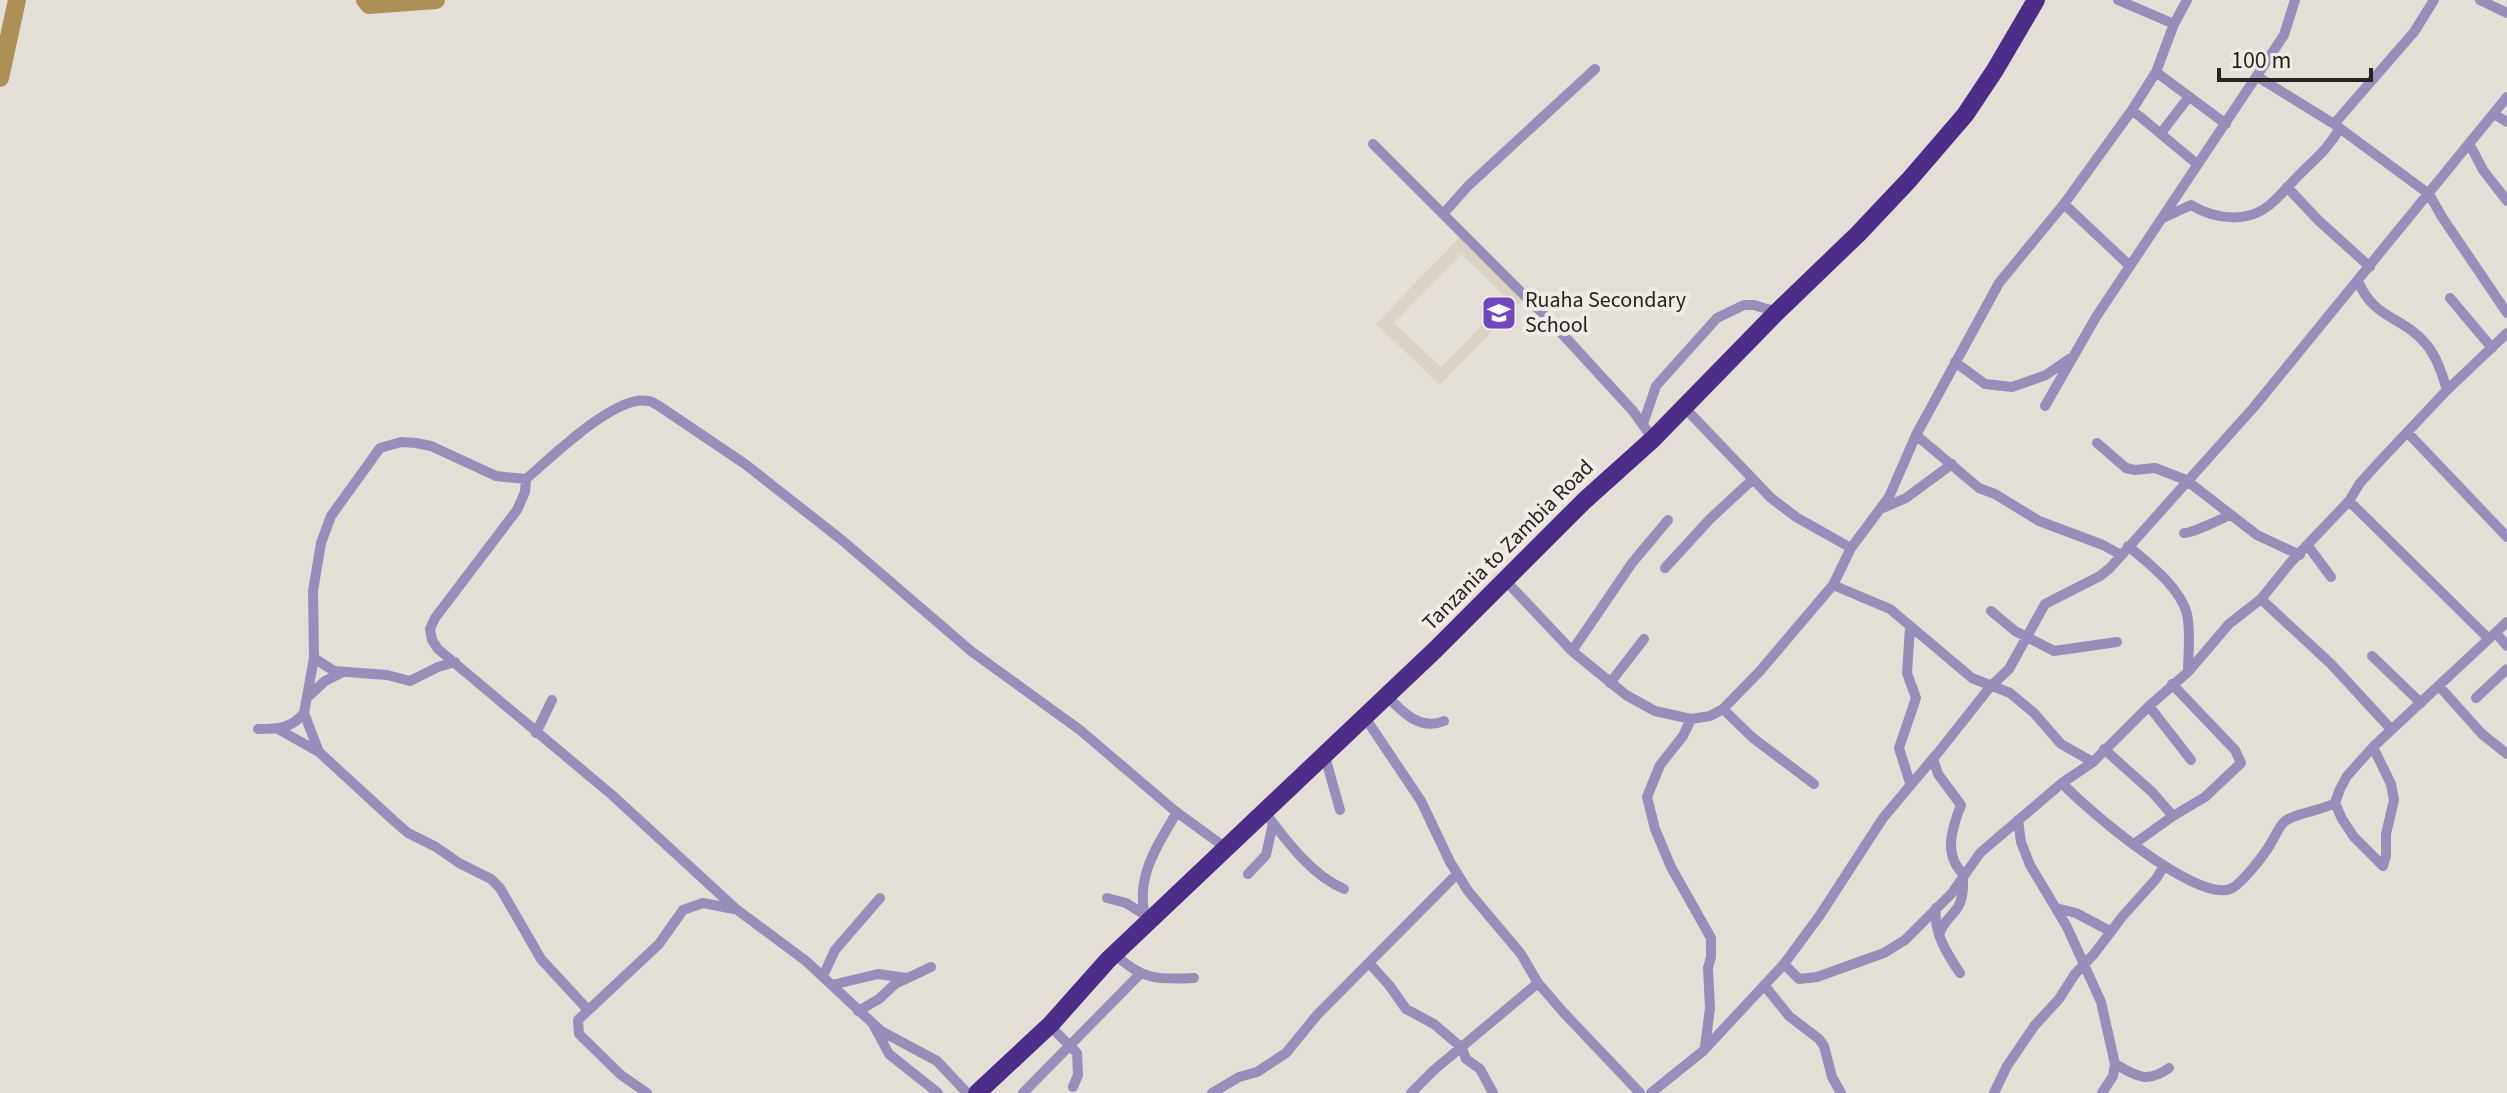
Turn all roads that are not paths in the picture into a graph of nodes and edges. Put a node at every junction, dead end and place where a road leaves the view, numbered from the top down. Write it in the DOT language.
graph roads {
  1 [pos="2036,0"];
  2 [pos="2118,0"];
  3 [pos="2187,0"];
  4 [pos="2295,0"];
  5 [pos="2434,0"];
  6 [pos="2480,0"];
  7 [pos="2507,13"];
  8 [pos="2174,24"];
  9 [pos="1595,69"];
  10 [pos="2156,72"];
  11 [pos="2258,77"];
  12 [pos="2507,97"];
  13 [pos="2188,98"];
  14 [pos="2132,110"];
  15 [pos="2494,114"];
  16 [pos="2507,122"];
  17 [pos="2226,124"];
  18 [pos="2337,126"];
  19 [pos="2161,133"];
  20 [pos="1373,144"];
  21 [pos="2470,145"];
  22 [pos="2197,164"];
  23 [pos="2287,187"];
  24 [pos="2429,194"];
  25 [pos="2507,201"];
  26 [pos="2064,204"];
  27 [pos="1444,213"];
  28 [pos="2163,219"];
  29 [pos="2130,266"];
  30 [pos="2370,267"];
  31 [pos="2358,281"];
  32 [pos="2450,298"];
  33 [pos="1777,312"];
  34 [pos="2507,313"];
  35 [pos="2507,333"];
  36 [pos="2492,348"];
  37 [pos="2071,358"];
  38 [pos="1955,362"];
  39 [pos="2447,390"];
  40 [pos="1683,406"];
  41 [pos="2045,406"];
  42 [pos="1648,432"];
  43 [pos="2408,433"];
  44 [pos="1916,435"];
  45 [pos="2097,443"];
  46 [pos="1952,464"];
  47 [pos="526,479"];
  48 [pos="1752,480"];
  49 [pos="2186,480"];
  50 [pos="2349,501"];
  51 [pos="1883,508"];
  52 [pos="2229,515"];
  53 [pos="1668,520"];
  54 [pos="2184,533"];
  55 [pos="2507,537"];
  56 [pos="2308,546"];
  57 [pos="1851,548"];
  58 [pos="2124,551"];
  59 [pos="2300,555"];
  60 [pos="1665,568"];
  61 [pos="2331,577"];
  62 [pos="1505,580"];
  63 [pos="1833,585"];
  64 [pos="2261,599"];
  65 [pos="1991,611"];
  66 [pos="2507,622"];
  67 [pos="1910,627"];
  68 [pos="2492,636"];
  69 [pos="1644,639"];
  70 [pos="2028,639"];
  71 [pos="2117,642"];
  72 [pos="2507,646"];
  73 [pos="1572,651"];
  74 [pos="2372,656"];
  75 [pos="314,658"];
  76 [pos="455,662"];
  77 [pos="2507,669"];
  78 [pos="344,671"];
  79 [pos="2188,672"];
  80 [pos="1610,683"];
  81 [pos="2172,684"];
  82 [pos="2439,686"];
  83 [pos="1990,687"];
  84 [pos="1386,695"];
  85 [pos="309,696"];
  86 [pos="2476,698"];
  87 [pos="552,700"];
  88 [pos="2421,703"];
  89 [pos="2149,706"];
  90 [pos="1723,709"];
  91 [pos="304,713"];
  92 [pos="1364,716"];
  93 [pos="1691,719"];
  94 [pos="1444,721"];
  95 [pos="258,729"];
  96 [pos="278,729"];
  97 [pos="2391,729"];
  98 [pos="536,733"];
  99 [pos="2373,747"];
  100 [pos="2104,749"];
  101 [pos="319,752"];
  102 [pos="1324,753"];
  103 [pos="2507,754"];
  104 [pos="1933,759"];
  105 [pos="2191,760"];
  106 [pos="2093,762"];
  107 [pos="1910,783"];
  108 [pos="2062,783"];
  109 [pos="1814,784"];
  110 [pos="2335,803"];
  111 [pos="1340,810"];
  112 [pos="1177,812"];
  113 [pos="2173,816"];
  114 [pos="1269,817"];
  115 [pos="2018,820"];
  116 [pos="2134,844"];
  117 [pos="1226,848"];
  118 [pos="2164,866"];
  119 [pos="1248,874"];
  120 [pos="1457,874"];
  121 [pos="1963,874"];
  122 [pos="1344,889"];
  123 [pos="880,898"];
  124 [pos="1107,898"];
  125 [pos="1936,908"];
  126 [pos="2056,908"];
  127 [pos="736,909"];
  128 [pos="1146,919"];
  129 [pos="2110,931"];
  130 [pos="1939,935"];
  131 [pos="1115,954"];
  132 [pos="1370,964"];
  133 [pos="1784,964"];
  134 [pos="2084,965"];
  135 [pos="931,967"];
  136 [pos="1960,973"];
  137 [pos="1140,974"];
  138 [pos="823,976"];
  139 [pos="907,978"];
  140 [pos="1194,978"];
  141 [pos="1538,983"];
  142 [pos="832,985"];
  143 [pos="1764,985"];
  144 [pos="588,1010"];
  145 [pos="858,1011"];
  146 [pos="873,1024"];
  147 [pos="1049,1025"];
  148 [pos="1070,1044"];
  149 [pos="1462,1048"];
  150 [pos="1705,1049"];
  151 [pos="2115,1064"];
  152 [pos="2169,1068"];
  153 [pos="1073,1087"];
  154 [pos="647,1093"];
  155 [pos="938,1093"];
  156 [pos="967,1093"];
  157 [pos="977,1093"];
  158 [pos="1023,1093"];
  159 [pos="1212,1093"];
  160 [pos="1411,1093"];
  161 [pos="1493,1093"];
  162 [pos="1640,1093"];
  163 [pos="1651,1093"];
  164 [pos="1841,1093"];
  165 [pos="1994,1093"];
  166 [pos="2102,1093"];
  1 -- 33 [label="highway, Tanzania to Zambia Road"];
  2 -- 8 [label="street"];
  3 -- 8 [label="street"];
  4 -- 11 [label="street"];
  5 -- 18 [label="street"];
  6 -- 7 [label="street"];
  8 -- 10 [label="street"];
  9 -- 27 [label="street"];
  10 -- 13 [label="street"];
  10 -- 14 [label="street"];
  11 -- 17 [label="street"];
  11 -- 18 [label="street"];
  12 -- 15 [label="street"];
  13 -- 17 [label="street"];
  13 -- 19 [label="street"];
  14 -- 19 [label="street"];
  14 -- 26 [label="street"];
  15 -- 16 [label="street"];
  15 -- 21 [label="street"];
  17 -- 22 [label="street"];
  18 -- 23 [label="street"];
  18 -- 24 [label="street"];
  19 -- 22 [label="street"];
  20 -- 27 [label="street"];
  21 -- 24 [label="street"];
  21 -- 25 [label="street"];
  22 -- 28 [label="street"];
  23 -- 28 [label="street"];
  23 -- 30 [label="street"];
  24 -- 30 [label="street"];
  24 -- 34 [label="street"];
  26 -- 29 [label="street"];
  26 -- 38 [label="street"];
  27 -- 42 [label="street"];
  28 -- 29 [label="street"];
  29 -- 37 [label="street"];
  30 -- 31 [label="street"];
  31 -- 39 [label="street"];
  31 -- 49 [label="street"];
  32 -- 36 [label="street"];
  33 -- 40 [label="highway, Tanzania to Zambia Road"];
  33 -- 42 [label="street"];
  35 -- 36 [label="street"];
  36 -- 39 [label="street"];
  37 -- 38 [label="street"];
  37 -- 41 [label="street"];
  38 -- 44 [label="street"];
  39 -- 43 [label="street"];
  40 -- 42 [label="highway, Tanzania to Zambia Road"];
  40 -- 48 [label="street"];
  42 -- 62 [label="highway, Tanzania to Zambia Road"];
  43 -- 50 [label="street"];
  43 -- 55 [label="street"];
  44 -- 46 [label="street"];
  44 -- 51 [label="street"];
  45 -- 49 [label="street"];
  46 -- 51 [label="street"];
  46 -- 58 [label="street"];
  47 -- 75 [label="street"];
  47 -- 76 [label="street"];
  47 -- 112 [label="street"];
  48 -- 57 [label="street"];
  48 -- 60 [label="street"];
  49 -- 52 [label="street"];
  49 -- 58 [label="street"];
  50 -- 56 [label="street"];
  50 -- 68 [label="street"];
  51 -- 57 [label="street"];
  52 -- 54 [label="street"];
  52 -- 59 [label="street"];
  53 -- 73 [label="street"];
  56 -- 59 [label="street"];
  56 -- 61 [label="street"];
  57 -- 63 [label="street"];
  58 -- 70 [label="street"];
  58 -- 79 [label="street"];
  59 -- 64 [label="street"];
  62 -- 73 [label="street"];
  62 -- 84 [label="highway, Tanzania to Zambia Road"];
  63 -- 67 [label="street"];
  63 -- 90 [label="street"];
  64 -- 79 [label="street"];
  64 -- 97 [label="street"];
  65 -- 70 [label="street"];
  66 -- 68 [label="street"];
  67 -- 83 [label="street"];
  67 -- 107 [label="street"];
  68 -- 72 [label="street"];
  68 -- 82 [label="street"];
  69 -- 80 [label="street"];
  70 -- 71 [label="street"];
  70 -- 83 [label="street"];
  73 -- 80 [label="street"];
  74 -- 88 [label="street"];
  75 -- 78 [label="street"];
  75 -- 85 [label="street"];
  76 -- 78 [label="street"];
  76 -- 98 [label="street"];
  77 -- 86 [label="street"];
  78 -- 85 [label="street"];
  79 -- 81 [label="street"];
  80 -- 93 [label="street"];
  81 -- 89 [label="street"];
  81 -- 113 [label="street"];
  82 -- 88 [label="street"];
  82 -- 103 [label="street"];
  83 -- 104 [label="street"];
  83 -- 106 [label="street"];
  84 -- 92 [label="highway, Tanzania to Zambia Road"];
  84 -- 94 [label="street"];
  85 -- 91 [label="street"];
  87 -- 98 [label="street"];
  88 -- 97 [label="street"];
  89 -- 100 [label="street"];
  89 -- 105 [label="street"];
  90 -- 93 [label="street"];
  90 -- 109 [label="street"];
  91 -- 96 [label="street"];
  91 -- 101 [label="street"];
  92 -- 102 [label="highway, Tanzania to Zambia Road"];
  92 -- 120 [label="street"];
  93 -- 150 [label="street"];
  95 -- 96 [label="street"];
  96 -- 101 [label="street"];
  97 -- 99 [label="street"];
  98 -- 127 [label="street"];
  99 -- 110 [label="street"];
  99 -- 110 [label="street"];
  100 -- 106 [label="street"];
  100 -- 113 [label="street"];
  101 -- 144 [label="street"];
  102 -- 111 [label="street"];
  102 -- 114 [label="highway, Tanzania to Zambia Road"];
  104 -- 107 [label="street"];
  104 -- 121 [label="street"];
  106 -- 108 [label="street"];
  107 -- 133 [label="street"];
  108 -- 115 [label="street"];
  108 -- 116 [label="street"];
  110 -- 118 [label="street"];
  112 -- 117 [label="street"];
  112 -- 128 [label="street"];
  113 -- 116 [label="street"];
  114 -- 117 [label="highway, Tanzania to Zambia Road"];
  114 -- 119 [label="street"];
  114 -- 122 [label="street"];
  115 -- 121 [label="street"];
  115 -- 126 [label="street"];
  116 -- 118 [label="street"];
  117 -- 128 [label="highway, Tanzania to Zambia Road"];
  118 -- 129 [label="street"];
  120 -- 132 [label="street"];
  120 -- 141 [label="street"];
  121 -- 125 [label="street"];
  121 -- 130 [label="street"];
  123 -- 138 [label="street"];
  124 -- 128 [label="street"];
  125 -- 130 [label="street"];
  125 -- 133 [label="street"];
  126 -- 129 [label="street"];
  126 -- 134 [label="street"];
  127 -- 138 [label="street"];
  127 -- 144 [label="street"];
  128 -- 131 [label="highway, Tanzania to Zambia Road"];
  129 -- 134 [label="street"];
  130 -- 136 [label="street"];
  131 -- 137 [label="street"];
  131 -- 147 [label="highway, Tanzania to Zambia Road"];
  132 -- 149 [label="street"];
  132 -- 159 [label="street"];
  133 -- 143 [label="street"];
  134 -- 151 [label="street"];
  134 -- 165 [label="street"];
  135 -- 139 [label="street"];
  137 -- 140 [label="street"];
  137 -- 148 [label="street"];
  138 -- 142 [label="street"];
  139 -- 142 [label="street"];
  139 -- 145 [label="street"];
  141 -- 149 [label="street"];
  141 -- 162 [label="street"];
  142 -- 145 [label="street"];
  143 -- 150 [label="street"];
  143 -- 164 [label="street"];
  144 -- 154 [label="street"];
  145 -- 146 [label="street"];
  146 -- 155 [label="street"];
  146 -- 156 [label="street"];
  147 -- 148 [label="street"];
  147 -- 157 [label="highway, Tanzania to Zambia Road"];
  148 -- 153 [label="street"];
  148 -- 158 [label="street"];
  149 -- 160 [label="street"];
  149 -- 161 [label="street"];
  150 -- 163 [label="street"];
  151 -- 152 [label="street"];
  151 -- 166 [label="street"];
}
